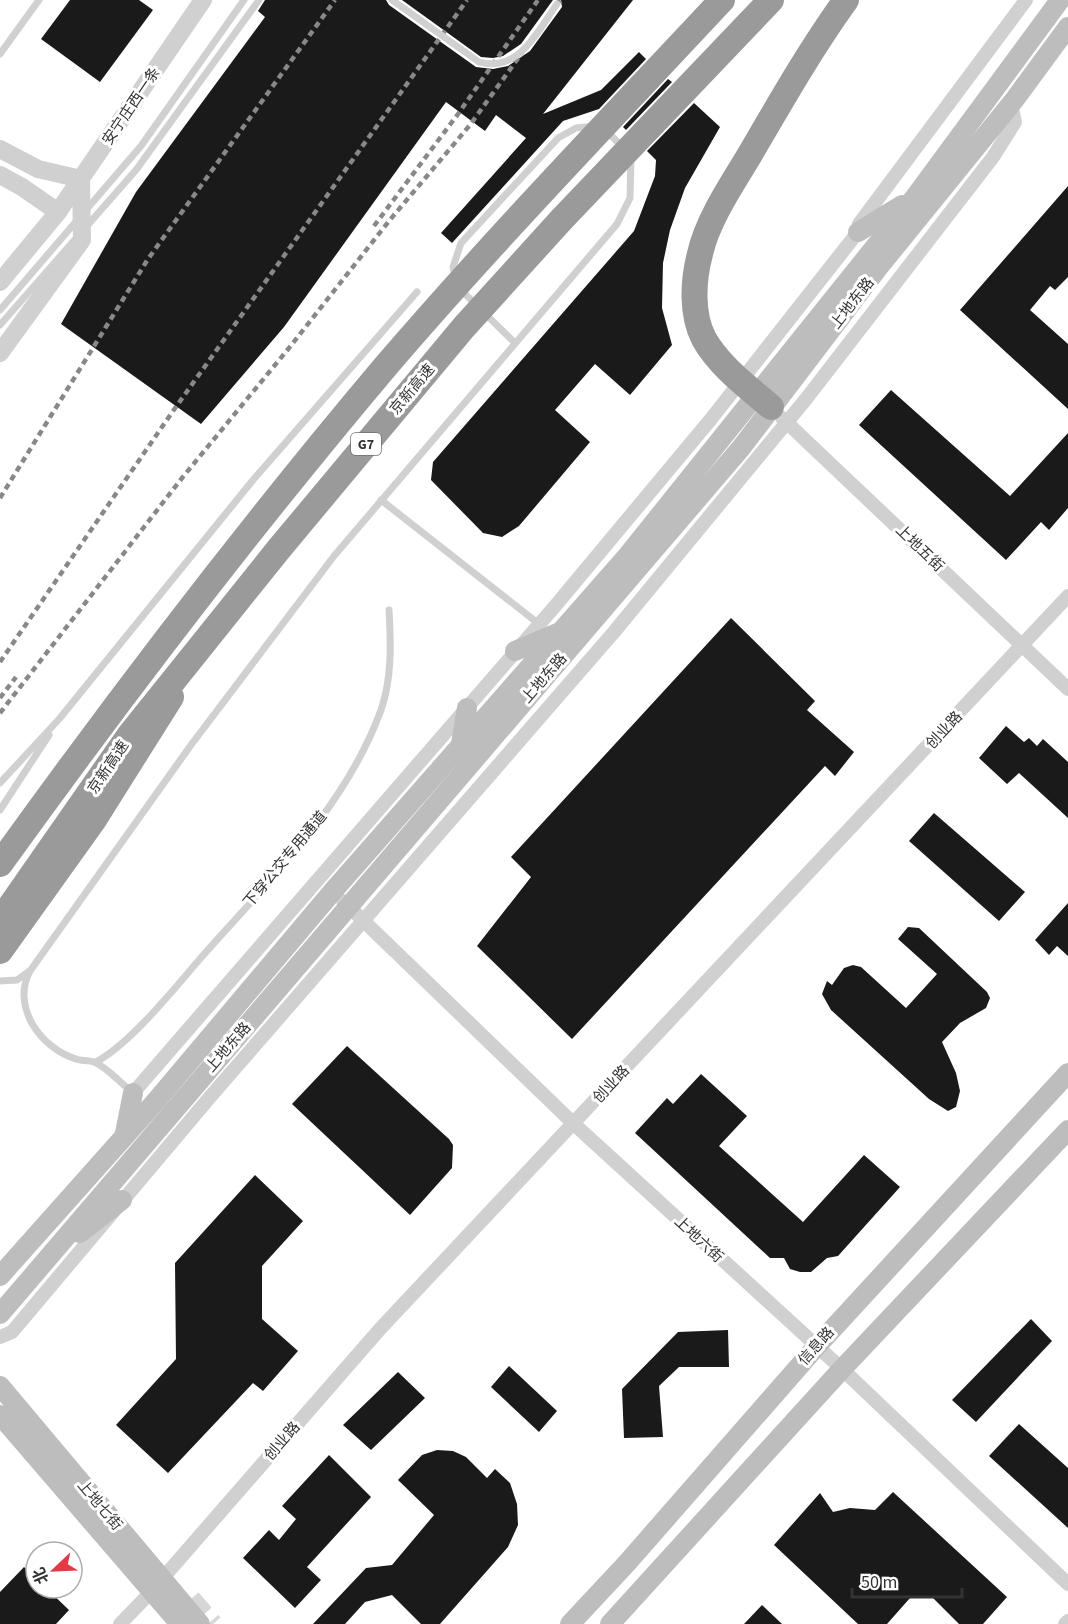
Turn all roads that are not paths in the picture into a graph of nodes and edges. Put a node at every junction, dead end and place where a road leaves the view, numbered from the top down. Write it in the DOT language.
graph roads {
  1 [pos="39,0"];
  2 [pos="203,0"];
  3 [pos="244,0"];
  4 [pos="259,0"];
  5 [pos="392,0"];
  6 [pos="722,0"];
  7 [pos="771,0"];
  8 [pos="1026,0"];
  9 [pos="1060,0"];
  10 [pos="557,1"];
  11 [pos="840,8"];
  12 [pos="1068,27"];
  13 [pos="0,54"];
  14 [pos="0,149"];
  15 [pos="0,175"];
  16 [pos="81,179"];
  17 [pos="915,197"];
  18 [pos="58,212"];
  19 [pos="858,232"];
  20 [pos="0,282"];
  21 [pos="417,292"];
  22 [pos="0,310"];
  23 [pos="0,325"];
  24 [pos="515,343"];
  25 [pos="0,352"];
  26 [pos="764,401"];
  27 [pos="381,501"];
  28 [pos="1068,596"];
  29 [pos="389,610"];
  30 [pos="539,624"];
  31 [pos="565,629"];
  32 [pos="204,643"];
  33 [pos="1022,646"];
  34 [pos="515,651"];
  35 [pos="1068,689"];
  36 [pos="467,708"];
  37 [pos="60,718"];
  38 [pos="460,750"];
  39 [pos="0,783"];
  40 [pos="0,810"];
  41 [pos="0,864"];
  42 [pos="333,891"];
  43 [pos="349,907"];
  44 [pos="295,908"];
  45 [pos="310,920"];
  46 [pos="0,921"];
  47 [pos="364,921"];
  48 [pos="327,933"];
  49 [pos="342,946"];
  50 [pos="0,951"];
  51 [pos="30,971"];
  52 [pos="0,981"];
  53 [pos="96,1062"];
  54 [pos="1068,1073"];
  55 [pos="134,1093"];
  56 [pos="574,1124"];
  57 [pos="1068,1130"];
  58 [pos="124,1136"];
  59 [pos="123,1200"];
  60 [pos="65,1237"];
  61 [pos="0,1276"];
  62 [pos="0,1314"];
  63 [pos="0,1337"];
  64 [pos="816,1347"];
  65 [pos="842,1369"];
  66 [pos="0,1386"];
  67 [pos="0,1415"];
  68 [pos="1068,1584"];
  69 [pos="157,1585"];
  70 [pos="120,1624"];
  71 [pos="180,1624"];
  72 [pos="200,1624"];
  73 [pos="570,1624"];
  74 [pos="610,1624"];
  1 -- 13 [label="lane"];
  2 -- 16 [label="street, 安宁庄西一条"];
  3 -- 22 [label="lane, bridge"];
  4 -- 23 [label="lane, bridge"];
  5 -- 10 [label="lane, bridge"];
  6 -- 41 [label="highway, 京新高速 / G7, bridge"];
  7 -- 32 [label="highway, 京新高速 / G7, bridge"];
  8 -- 19 [label="street"];
  9 -- 17 [label="main road, 上地东路"];
  11 -- 26 [label="highway"];
  12 -- 26 [label="main road, 上地东路"];
  14 -- 16 [label="street"];
  15 -- 18 [label="street"];
  16 -- 18 [label="street, 安宁庄西一条"];
  16 -- 25 [label="street"];
  17 -- 19 [label="main road"];
  17 -- 26 [label="main road, 上地东路"];
  18 -- 20 [label="street, 安宁庄西一条"];
  19 -- 26 [label="street"];
  21 -- 37 [label="lane"];
  24 -- 24 [label="lane"];
  24 -- 27 [label="lane"];
  26 -- 30 [label="street"];
  26 -- 31 [label="main road, 上地东路"];
  26 -- 33 [label="street, 上地五街"];
  26 -- 43 [label="main road, 上地东路"];
  26 -- 47 [label="street"];
  27 -- 30 [label="lane"];
  27 -- 51 [label="lane"];
  28 -- 33 [label="street, 创业路"];
  29 -- 53 [label="lane, 下穿公交专用通道"];
  30 -- 34 [label="street"];
  31 -- 34 [label="main road"];
  31 -- 38 [label="main road, 上地东路"];
  32 -- 46 [label="highway, 京新高速 / G7, bridge"];
  32 -- 50 [label="highway, bridge"];
  33 -- 35 [label="street, 上地五街"];
  33 -- 56 [label="street, 创业路"];
  34 -- 36 [label="street"];
  36 -- 38 [label="main road"];
  36 -- 44 [label="street"];
  37 -- 39 [label="lane"];
  37 -- 40 [label="lane"];
  38 -- 42 [label="main road, 上地东路"];
  42 -- 43 [label="street, 上地六街"];
  42 -- 45 [label="main road, 上地东路"];
  43 -- 47 [label="street, 上地六街"];
  43 -- 48 [label="main road, 上地东路"];
  44 -- 45 [label="street"];
  44 -- 55 [label="street"];
  45 -- 48 [label="street"];
  45 -- 58 [label="main road, 上地东路"];
  47 -- 49 [label="street"];
  47 -- 56 [label="street, 上地六街"];
  48 -- 49 [label="street"];
  48 -- 60 [label="main road, 上地东路"];
  49 -- 59 [label="street"];
  51 -- 52 [label="lane"];
  51 -- 53 [label="lane"];
  53 -- 55 [label="lane"];
  54 -- 64 [label="main road, 信息路"];
  55 -- 58 [label="main road"];
  56 -- 64 [label="street, 上地六街"];
  56 -- 69 [label="street, 创业路"];
  57 -- 65 [label="main road"];
  58 -- 61 [label="main road, 上地东路"];
  59 -- 60 [label="main road"];
  59 -- 63 [label="street"];
  60 -- 62 [label="main road, 上地东路"];
  64 -- 65 [label="street, 上地六街"];
  64 -- 73 [label="main road, 信息路"];
  65 -- 68 [label="street, 上地六街"];
  65 -- 74 [label="main road"];
  66 -- 69 [label="main road, 上地七街"];
  67 -- 69 [label="main road, 上地七街"];
  69 -- 70 [label="street, 创业路"];
  69 -- 71 [label="main road, 上地七街"];
  69 -- 72 [label="main road, 上地七街"];
}
